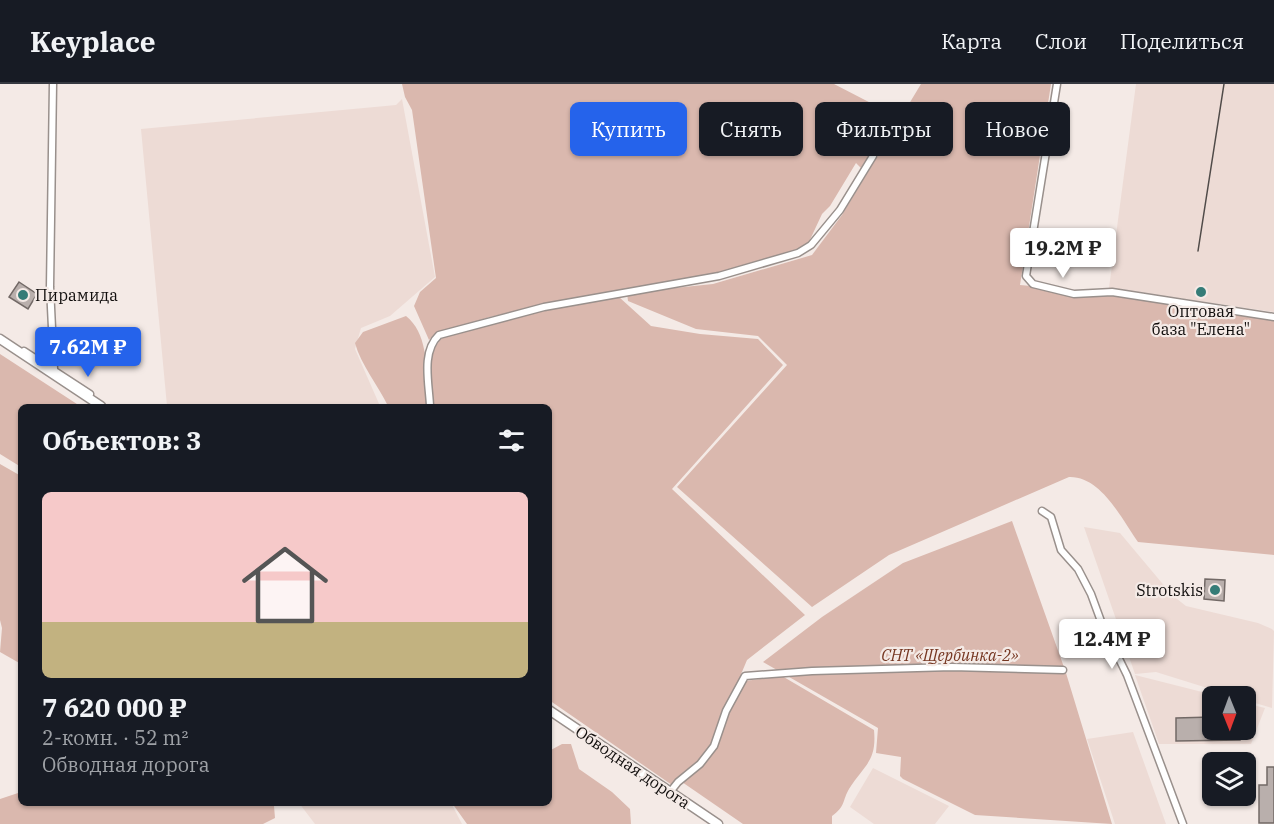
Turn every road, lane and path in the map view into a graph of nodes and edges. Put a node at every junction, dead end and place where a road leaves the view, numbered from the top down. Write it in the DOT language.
graph roads {
  1 [pos="53,84"];
  2 [pos="1058,84"];
  3 [pos="873,156"];
  4 [pos="1274,317"];
  5 [pos="4,341"];
  6 [pos="52,346"];
  7 [pos="36,357"];
  8 [pos="54,369"];
  9 [pos="98,404"];
  10 [pos="105,404"];
  11 [pos="429,404"];
  12 [pos="1042,511"];
  13 [pos="1063,670"];
  14 [pos="552,712"];
  15 [pos="670,792"];
  16 [pos="718,824"];
  17 [pos="1183,824"];
  1 -- 6 [label="street"];
  2 -- 4 [label="street"];
  3 -- 11 [label="street"];
  5 -- 7 [label="street"];
  5 -- 9 [label="main road"];
  6 -- 7 [label="street"];
  6 -- 8 [label="street"];
  7 -- 8 [label="street"];
  8 -- 10 [label="street"];
  12 -- 17 [label="street"];
  13 -- 15 [label="street"];
  14 -- 15 [label="main road, Обводная дорога"];
  15 -- 16 [label="main road, Обводная дорога"];
}
